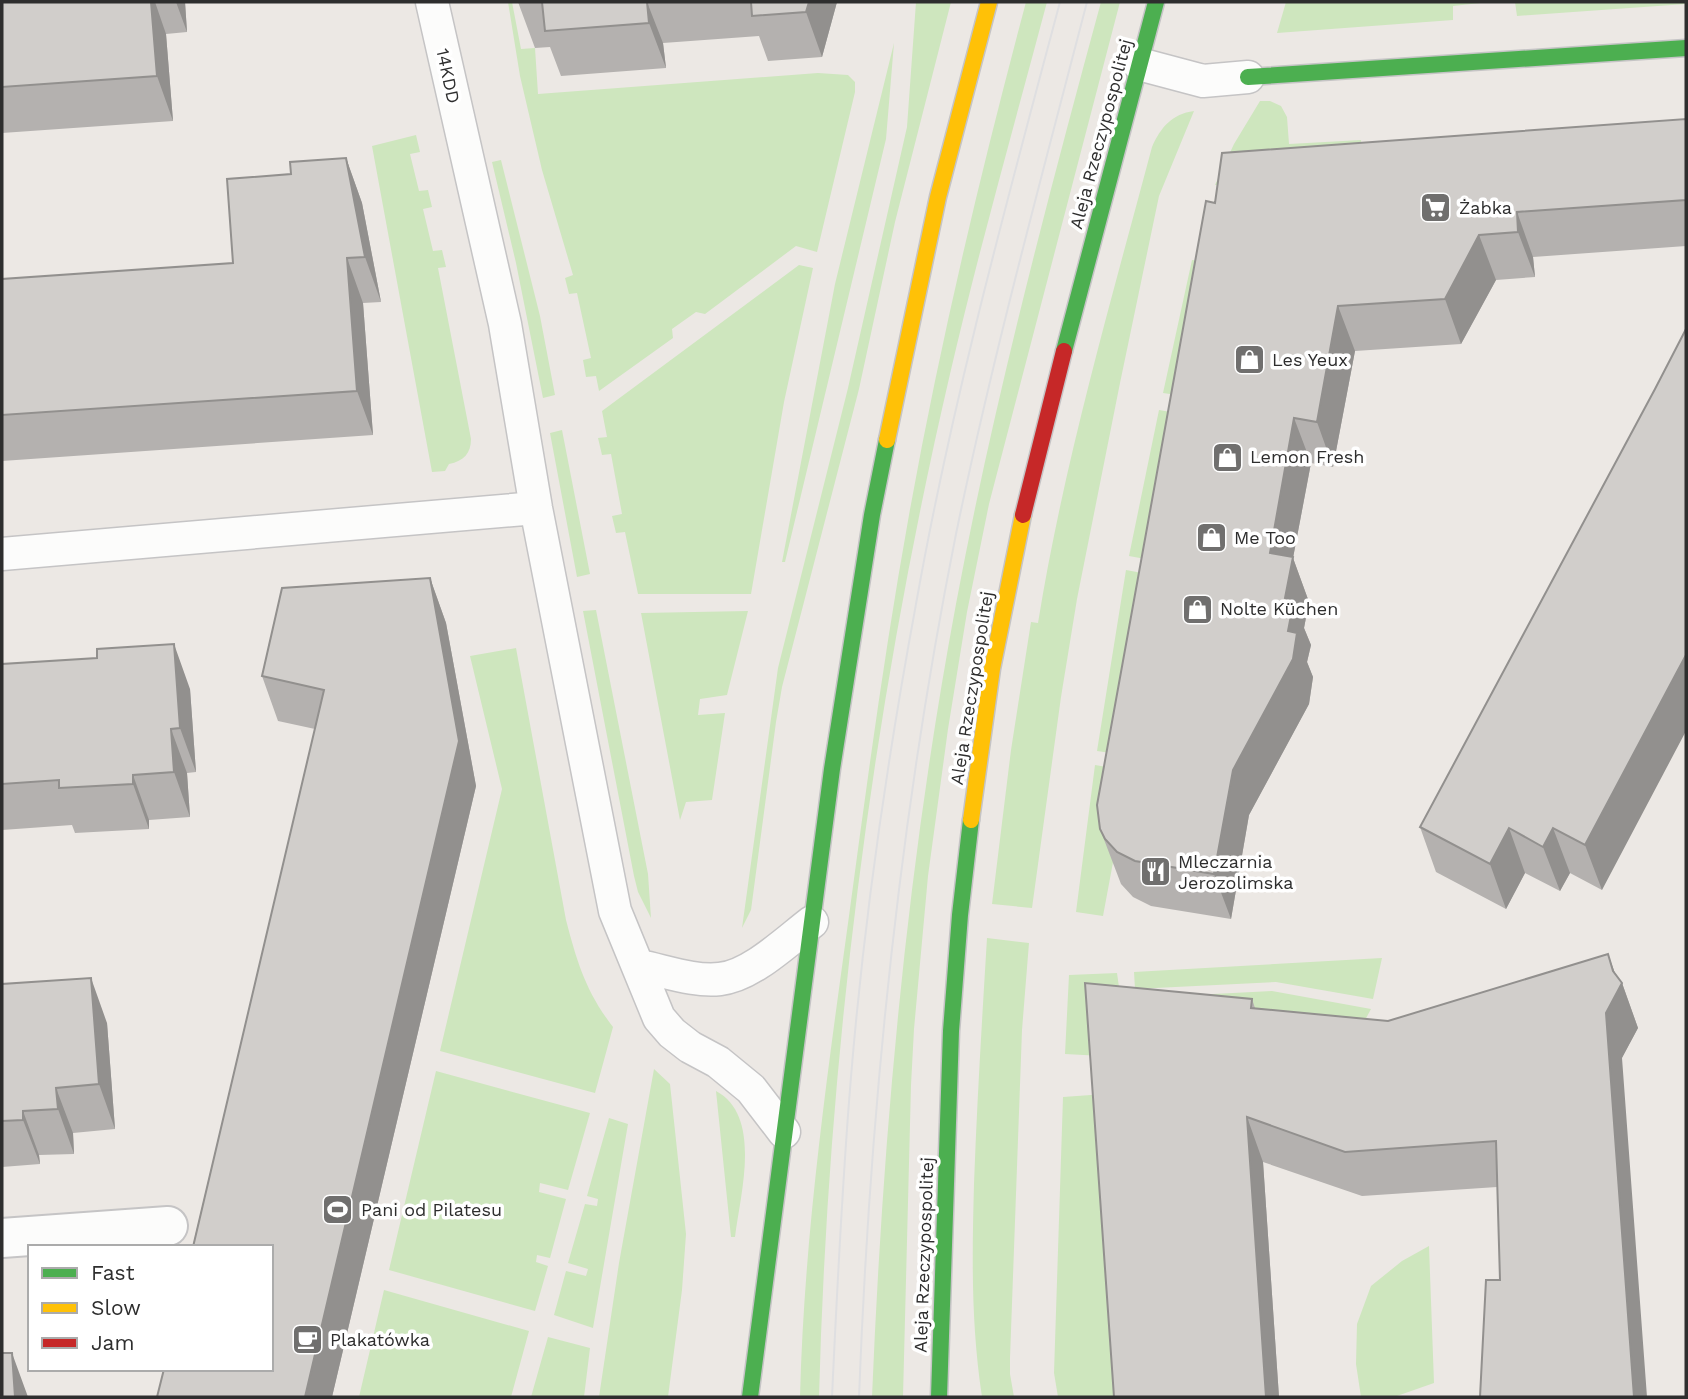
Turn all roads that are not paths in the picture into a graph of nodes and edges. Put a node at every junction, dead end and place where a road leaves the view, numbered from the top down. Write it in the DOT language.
graph roads {
  1 [pos="432,2"];
  2 [pos="989,2"];
  3 [pos="1156,2"];
  4 [pos="1686,48"];
  5 [pos="1139,64"];
  6 [pos="1248,78"];
  7 [pos="536,508"];
  8 [pos="2,554"];
  9 [pos="812,922"];
  10 [pos="639,966"];
  11 [pos="784,1132"];
  12 [pos="168,1226"];
  13 [pos="2,1238"];
  14 [pos="750,1397"];
  15 [pos="939,1397"];
  1 -- 7 [label="lane, 14KDD"];
  2 -- 9 [label="street"];
  3 -- 5 [label="street, Aleja Rzeczypospolitej"];
  4 -- 6 [label="street"];
  5 -- 6 [label="lane"];
  5 -- 15 [label="street, Aleja Rzeczypospolitej"];
  7 -- 8 [label="lane"];
  7 -- 10 [label="lane, 14KDD"];
  9 -- 10 [label="lane"];
  9 -- 11 [label="street"];
  10 -- 11 [label="lane, 14KDD"];
  11 -- 14 [label="street"];
  12 -- 13 [label="street"];
}
